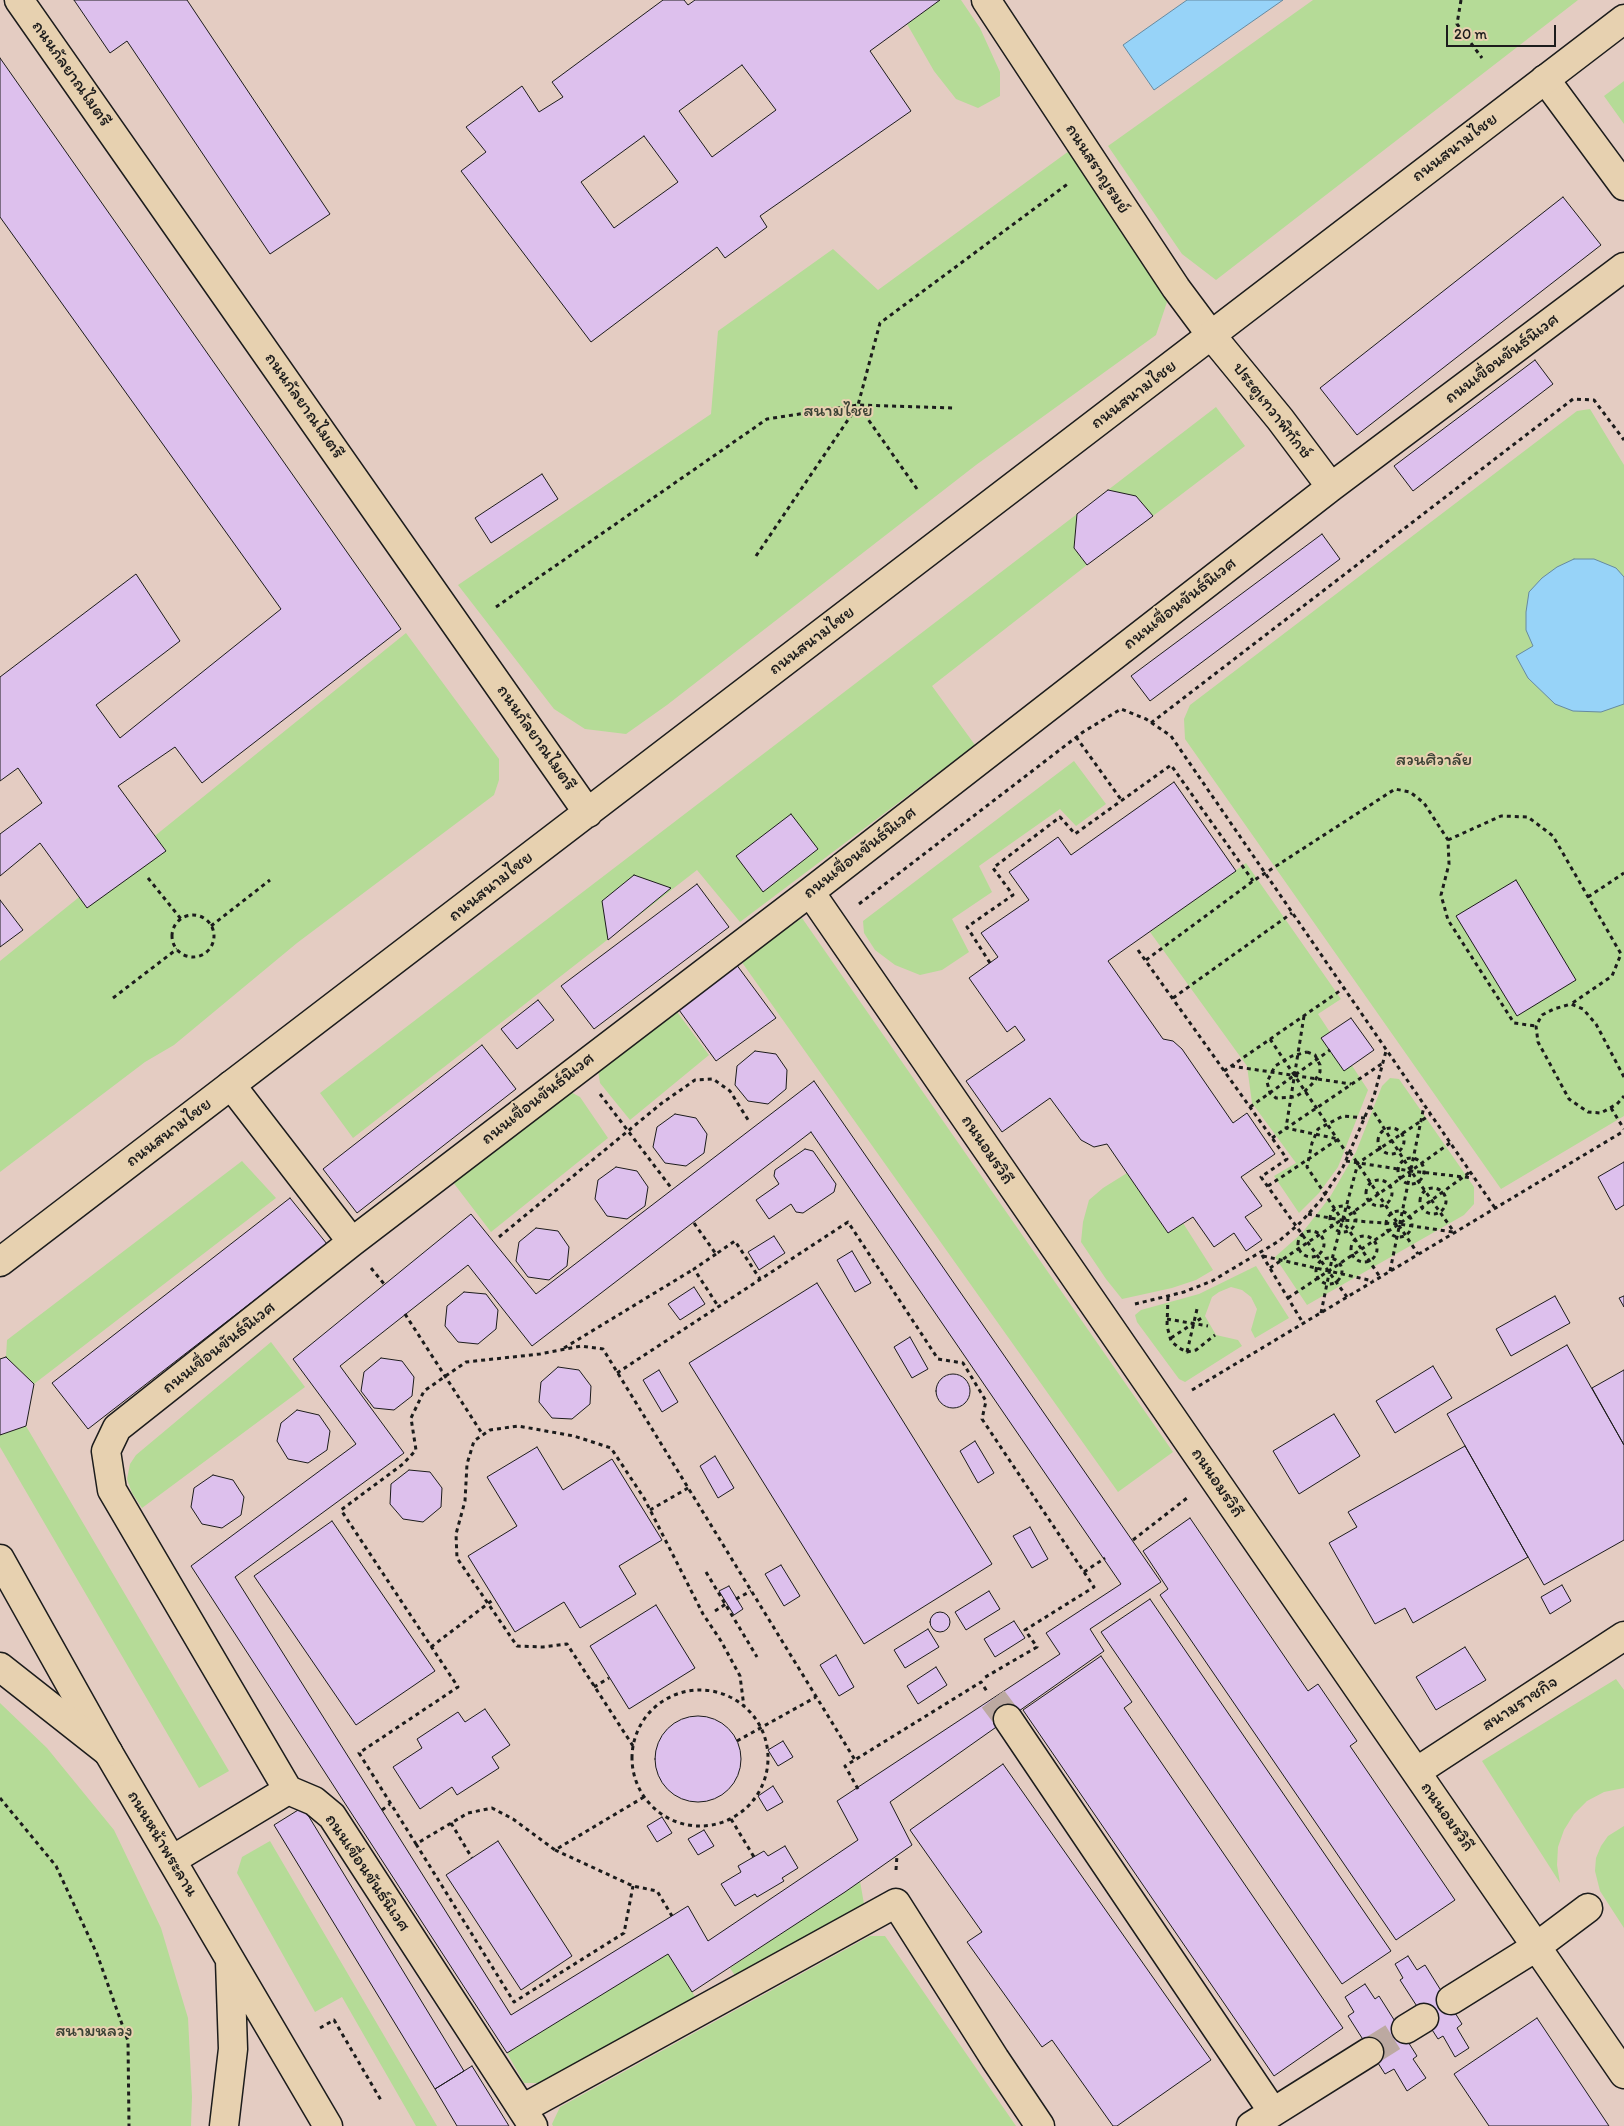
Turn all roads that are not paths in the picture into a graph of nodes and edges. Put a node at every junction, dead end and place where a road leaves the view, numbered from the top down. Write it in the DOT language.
graph roads {
  1 [pos="19,0"];
  2 [pos="986,0"];
  3 [pos="1624,19"];
  4 [pos="1546,79"];
  5 [pos="1624,186"];
  6 [pos="1624,267"];
  7 [pos="1211,335"];
  8 [pos="1331,487"];
  9 [pos="588,813"];
  10 [pos="810,892"];
  11 [pos="231,1085"];
  12 [pos="352,1242"];
  13 [pos="0,1262"];
  14 [pos="0,1559"];
  15 [pos="1624,1636"];
  16 [pos="0,1666"];
  17 [pos="1001,1709"];
  18 [pos="108,1752"];
  19 [pos="1416,1772"];
  20 [pos="288,1790"];
  21 [pos="172,1860"];
  22 [pos="1588,1908"];
  23 [pos="1536,1947"];
  24 [pos="230,1957"];
  25 [pos="1451,2000"];
  26 [pos="1369,2052"];
  27 [pos="1624,2074"];
  28 [pos="528,2118"];
  29 [pos="1262,2119"];
  30 [pos="224,2126"];
  31 [pos="328,2126"];
  32 [pos="1040,2126"];
  1 -- 9 [label="main road, ถนนกัลยาณไมตรี"];
  2 -- 7 [label="main road, ถนนสราญรมย์"];
  3 -- 4 [label="main road, ถนนสนามไชย"];
  4 -- 5 [label="main road"];
  4 -- 7 [label="main road, ถนนสนามไชย"];
  6 -- 8 [label="main road, ถนนเขื่อนขันธ์นิเวศ"];
  7 -- 8 [label="main road, ประตูเทวาพิทักษ์"];
  7 -- 9 [label="main road, ถนนสนามไชย"];
  8 -- 10 [label="main road, ถนนเขื่อนขันธ์นิเวศ"];
  9 -- 11 [label="main road, ถนนสนามไชย"];
  10 -- 12 [label="main road, ถนนเขื่อนขันธ์นิเวศ"];
  10 -- 19 [label="main road, ถนนอมรวิถี"];
  11 -- 12 [label="main road"];
  11 -- 13 [label="main road, ถนนสนามไชย"];
  12 -- 20 [label="main road, ถนนเขื่อนขันธ์นิเวศ"];
  14 -- 18 [label="main road, ถนนหน้าพระลาน"];
  15 -- 19 [label="main road, สนามราชกิจ"];
  16 -- 18 [label="main road"];
  17 -- 29 [label="main road"];
  18 -- 21 [label="main road, ถนนหน้าพระลาน"];
  19 -- 23 [label="main road, ถนนอมรวิถี"];
  20 -- 21 [label="main road"];
  20 -- 28 [label="main road, ถนนเขื่อนขันธ์นิเวศ"];
  21 -- 24 [label="main road, ถนนหน้าพระลาน"];
  22 -- 23 [label="main road"];
  23 -- 25 [label="main road"];
  23 -- 27 [label="main road, ถนนอมรวิถี"];
  24 -- 30 [label="main road"];
  24 -- 31 [label="main road, ถนนหน้าพระลาน"];
  26 -- 29 [label="main road"];
  28 -- 32 [label="main road"];
}
